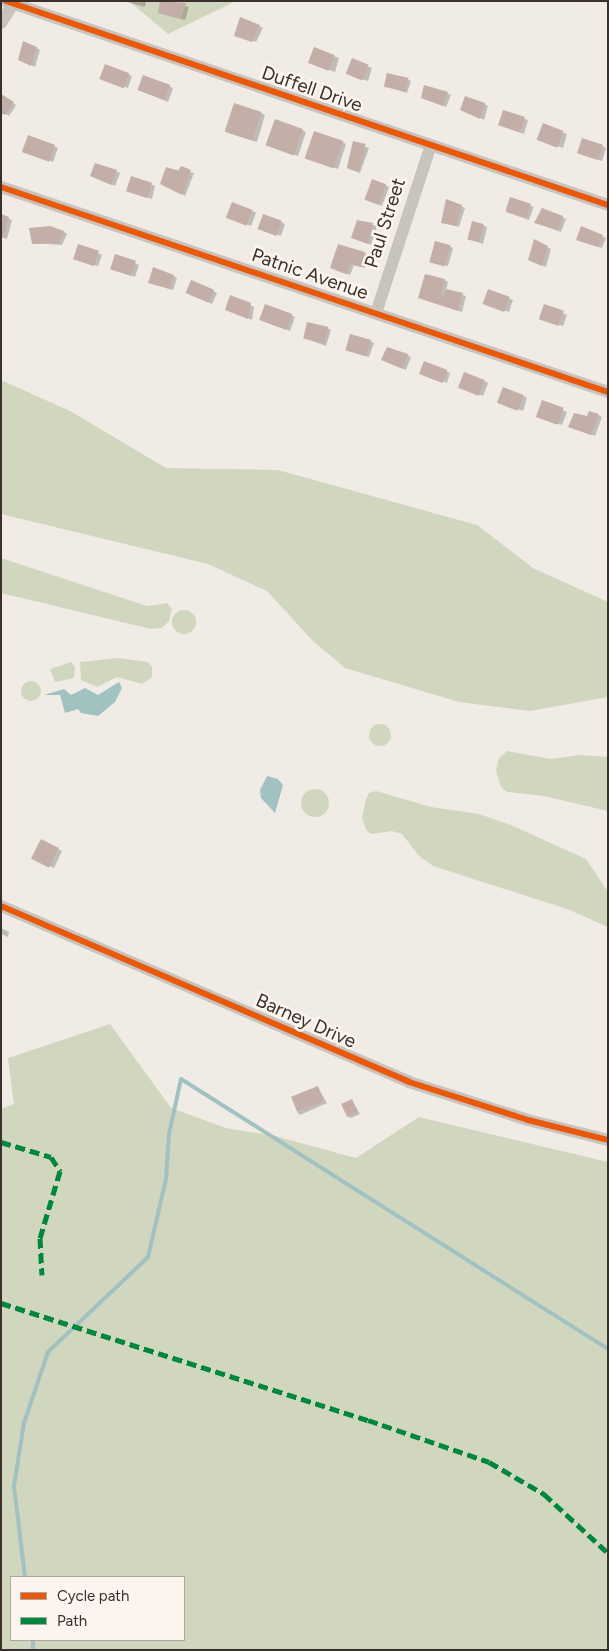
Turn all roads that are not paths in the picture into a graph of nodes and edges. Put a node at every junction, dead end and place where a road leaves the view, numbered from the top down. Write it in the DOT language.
graph roads {
  1 [pos="9,2"];
  2 [pos="1,23"];
  3 [pos="431,146"];
  4 [pos="1,187"];
  5 [pos="608,205"];
  6 [pos="376,313"];
  7 [pos="608,392"];
  8 [pos="1,906"];
  9 [pos="608,1140"];
  1 -- 2 [label="street"];
  1 -- 3 [label="street, Duffell Drive"];
  3 -- 5 [label="street, Duffell Drive"];
  3 -- 6 [label="street, Paul Street"];
  4 -- 6 [label="street, Patnic Avenue"];
  6 -- 7 [label="street, Patnic Avenue"];
  8 -- 9 [label="street, Barney Drive"];
}
